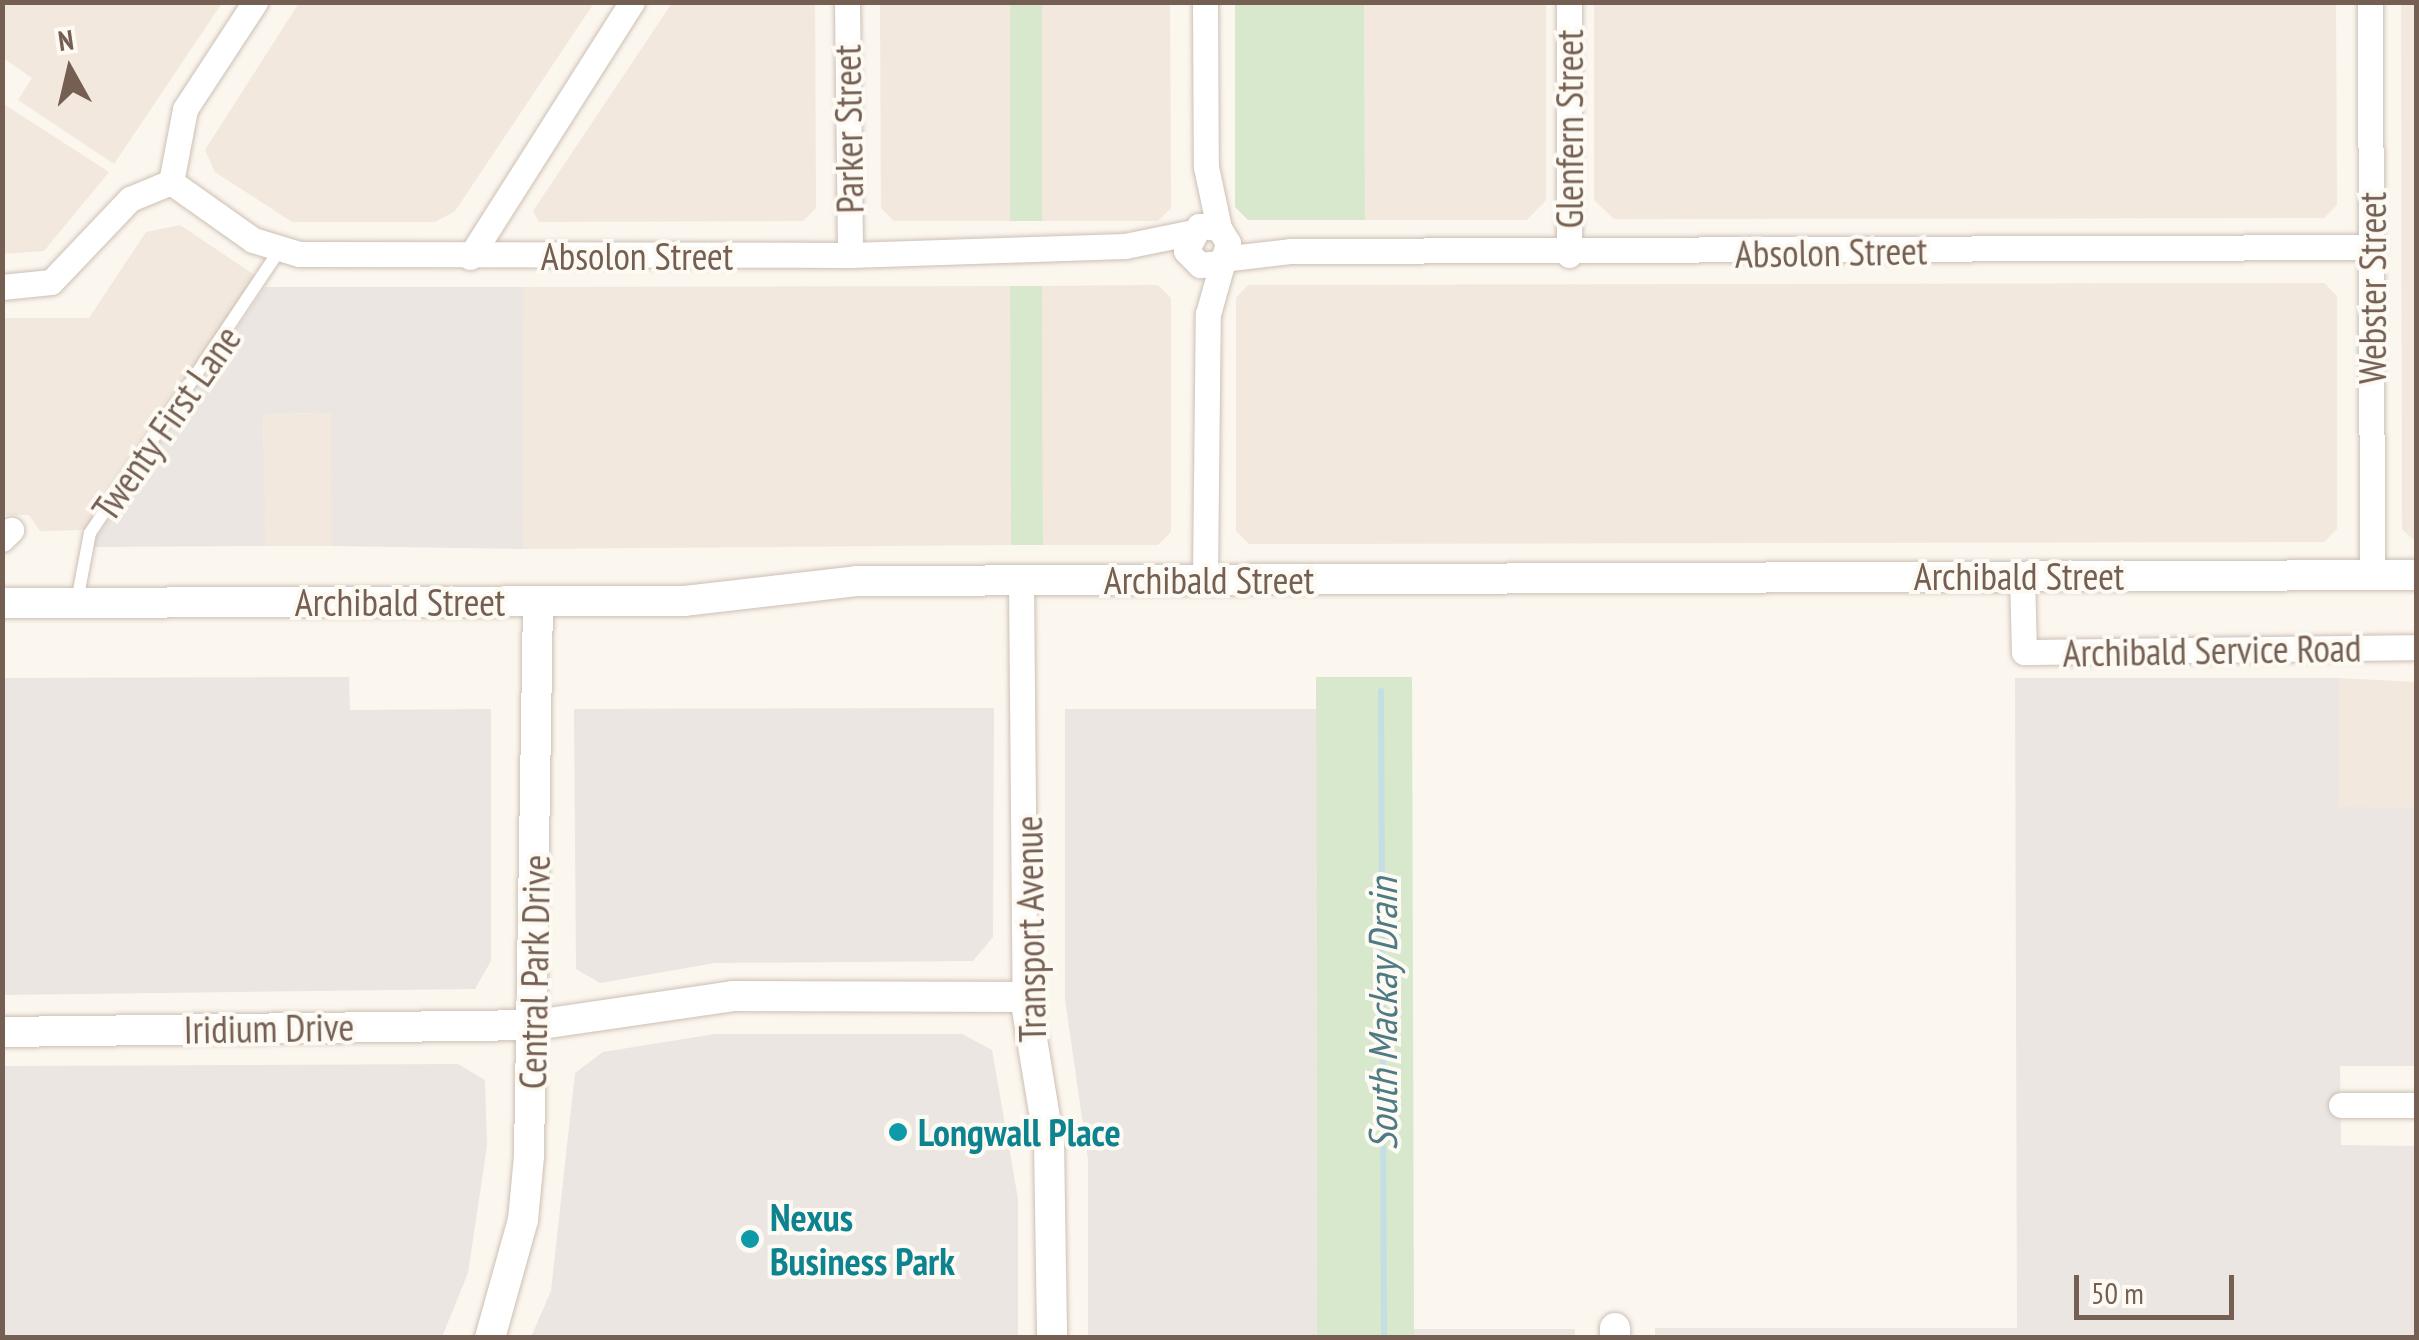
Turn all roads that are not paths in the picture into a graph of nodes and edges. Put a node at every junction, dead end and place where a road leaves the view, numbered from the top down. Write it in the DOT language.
graph roads {
  1 [pos="255,2"];
  2 [pos="632,2"];
  3 [pos="847,2"];
  4 [pos="1205,2"];
  5 [pos="1569,2"];
  6 [pos="2370,2"];
  7 [pos="171,182"];
  8 [pos="1206,246"];
  9 [pos="2373,247"];
  10 [pos="279,251"];
  11 [pos="1569,254"];
  12 [pos="850,255"];
  13 [pos="470,257"];
  14 [pos="2,287"];
  15 [pos="2372,574"];
  16 [pos="2416,575"];
  17 [pos="2022,576"];
  18 [pos="1021,580"];
  19 [pos="1205,580"];
  20 [pos="538,601"];
  21 [pos="77,603"];
  22 [pos="2,604"];
  23 [pos="2416,647"];
  24 [pos="1026,997"];
  25 [pos="535,1025"];
  26 [pos="2,1032"];
  27 [pos="2341,1105"];
  28 [pos="2416,1105"];
  29 [pos="490,1338"];
  30 [pos="1052,1338"];
  1 -- 7 [label="street"];
  2 -- 13 [label="street"];
  3 -- 12 [label="street, Parker Street"];
  4 -- 8 [label="street"];
  5 -- 11 [label="street, Glenfern Street"];
  6 -- 9 [label="street, Webster Street"];
  7 -- 10 [label="street"];
  7 -- 14 [label="street"];
  8 -- 11 [label="street, Absolon Street"];
  8 -- 12 [label="street, Absolon Street"];
  8 -- 19 [label="street"];
  9 -- 11 [label="street, Absolon Street"];
  9 -- 15 [label="street, Webster Street"];
  10 -- 13 [label="street, Absolon Street"];
  10 -- 21 [label="lane, Twenty First Lane"];
  12 -- 13 [label="street, Absolon Street"];
  15 -- 16 [label="street, Archibald Street"];
  15 -- 17 [label="street, Archibald Street"];
  17 -- 19 [label="street, Archibald Street"];
  17 -- 23 [label="street, Archibald Service Road"];
  18 -- 19 [label="street, Archibald Street"];
  18 -- 20 [label="street, Archibald Street"];
  18 -- 24 [label="street, Transport Avenue"];
  20 -- 21 [label="street, Archibald Street"];
  20 -- 25 [label="street, Central Park Drive"];
  21 -- 22 [label="street, Archibald Street"];
  24 -- 25 [label="street"];
  24 -- 30 [label="street, Transport Avenue"];
  25 -- 26 [label="street, Iridium Drive"];
  25 -- 29 [label="street, Central Park Drive"];
  27 -- 28 [label="street"];
}
